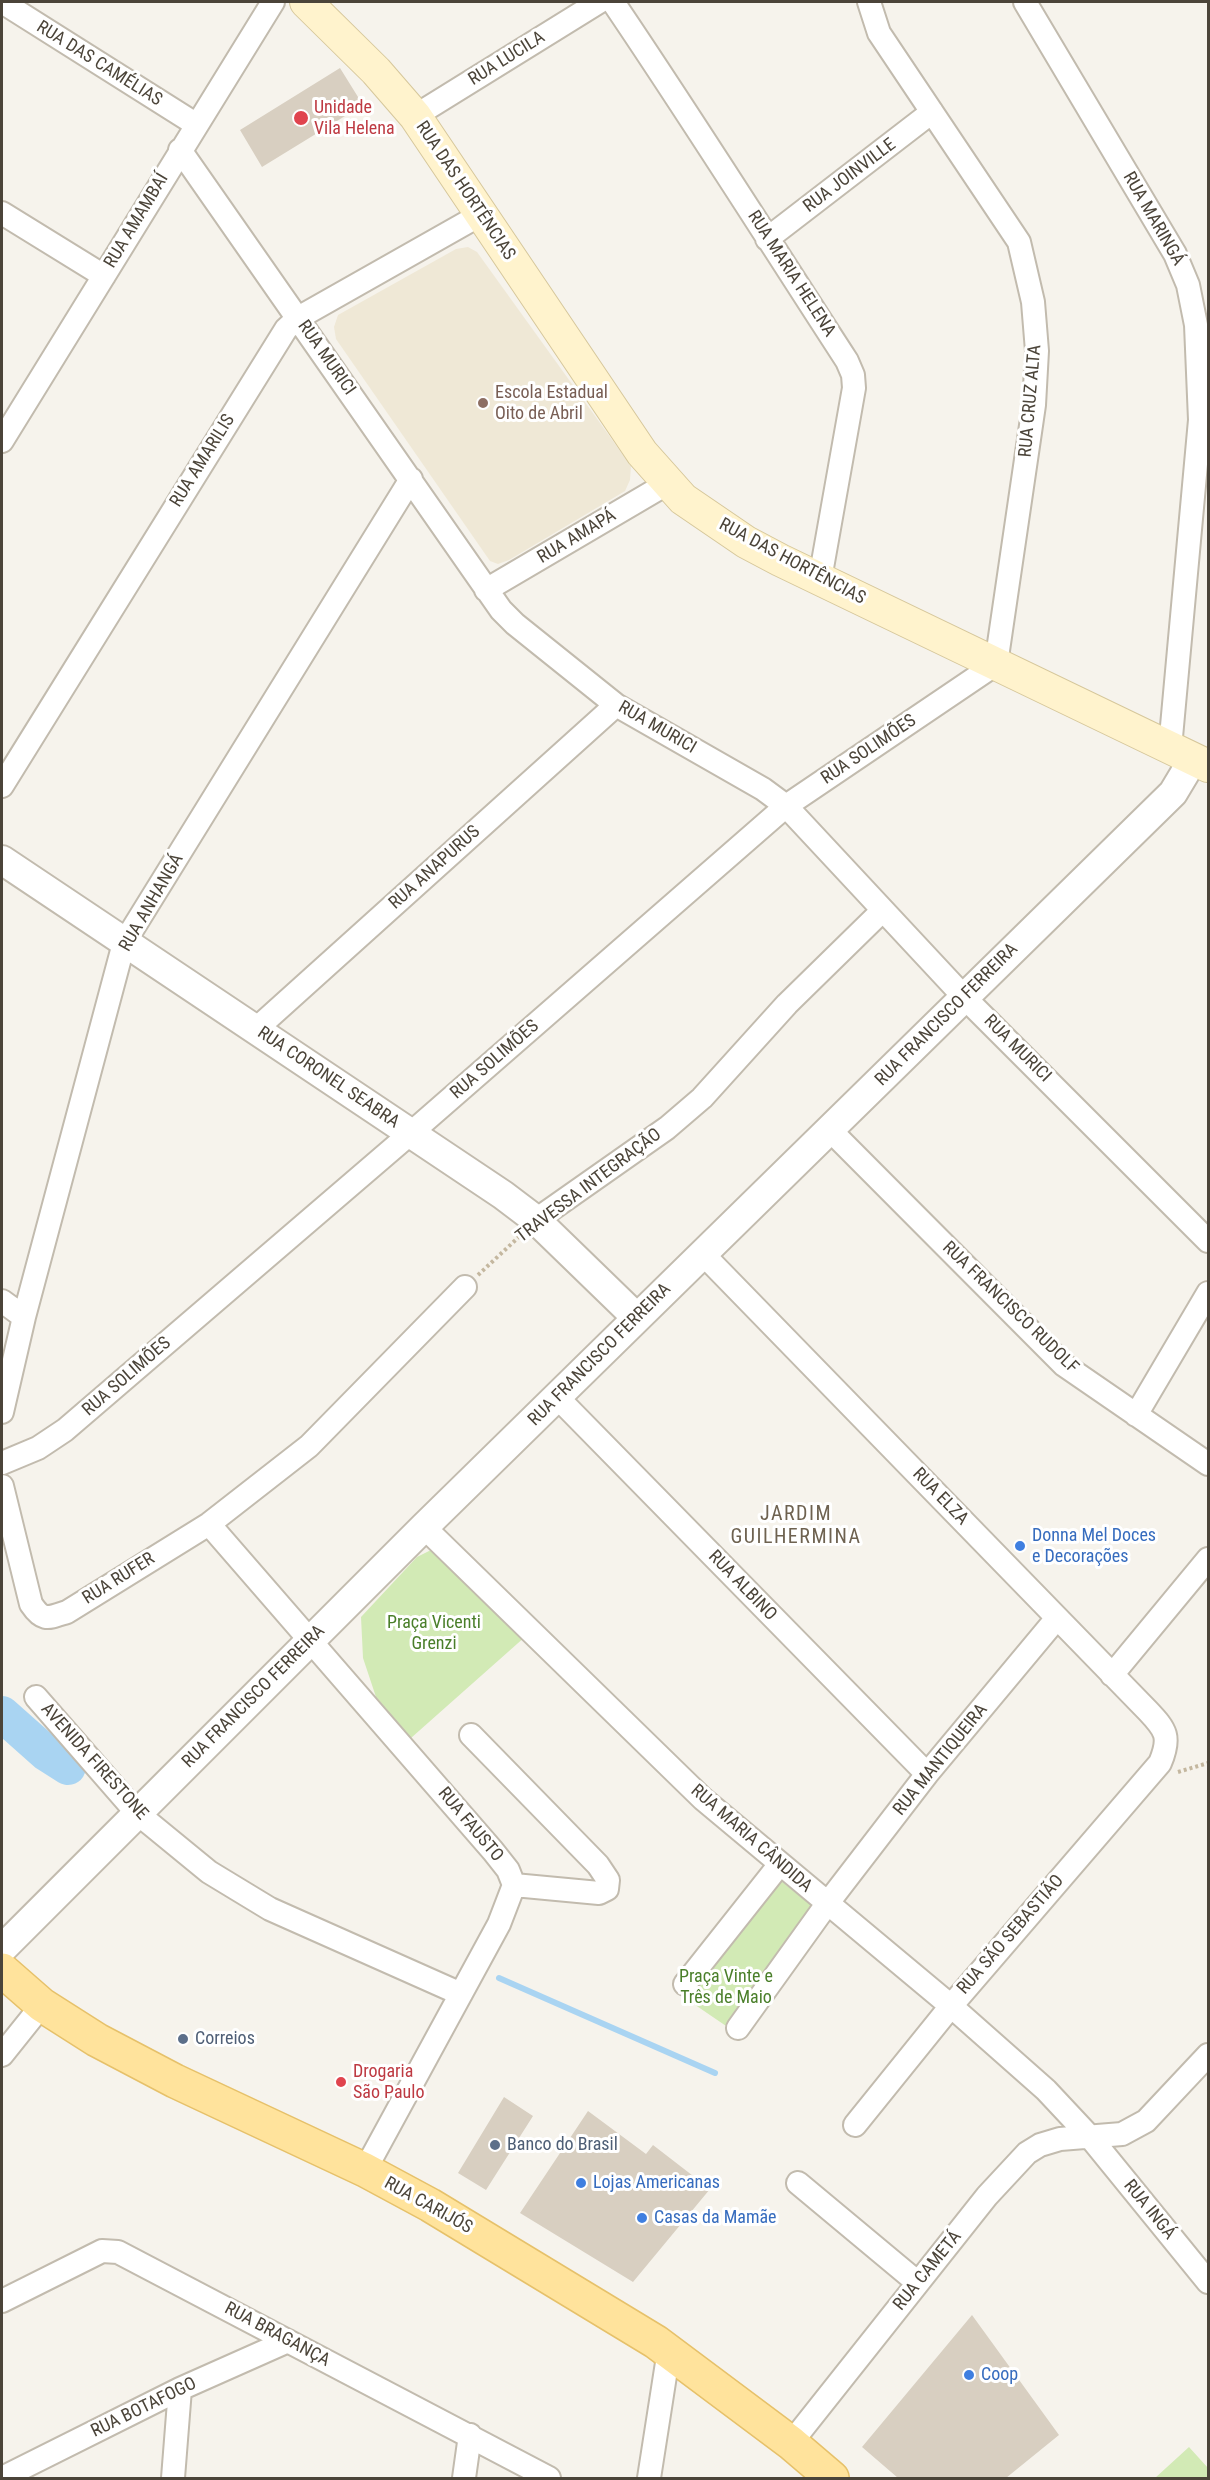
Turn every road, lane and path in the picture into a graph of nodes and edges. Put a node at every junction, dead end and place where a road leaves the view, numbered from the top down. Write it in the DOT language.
graph roads {
  1 [pos="2,2"];
  2 [pos="273,2"];
  3 [pos="306,2"];
  4 [pos="599,2"];
  5 [pos="613,2"];
  6 [pos="869,2"];
  7 [pos="1025,2"];
  8 [pos="932,112"];
  9 [pos="415,116"];
  10 [pos="197,125"];
  11 [pos="180,150"];
  12 [pos="2,213"];
  13 [pos="480,215"];
  14 [pos="767,239"];
  15 [pos="104,276"];
  16 [pos="298,318"];
  17 [pos="4,433"];
  18 [pos="411,479"];
  19 [pos="668,483"];
  20 [pos="820,579"];
  21 [pos="486,590"];
  22 [pos="996,664"];
  23 [pos="616,705"];
  24 [pos="1190,757"];
  25 [pos="2,786"];
  26 [pos="786,806"];
  27 [pos="2,860"];
  28 [pos="882,911"];
  29 [pos="124,943"];
  30 [pos="965,998"];
  31 [pos="255,1030"];
  32 [pos="830,1130"];
  33 [pos="411,1133"];
  34 [pos="537,1220"];
  35 [pos="1209,1241"];
  36 [pos="703,1254"];
  37 [pos="465,1287"];
  38 [pos="1209,1293"];
  39 [pos="2,1301"];
  40 [pos="24,1317"];
  41 [pos="637,1318"];
  42 [pos="558,1398"];
  43 [pos="2,1412"];
  44 [pos="1136,1415"];
  45 [pos="2,1463"];
  46 [pos="1209,1464"];
  47 [pos="2,1486"];
  48 [pos="209,1524"];
  49 [pos="424,1527"];
  50 [pos="1209,1559"];
  51 [pos="1057,1618"];
  52 [pos="312,1641"];
  53 [pos="1112,1675"];
  54 [pos="36,1697"];
  55 [pos="471,1735"];
  56 [pos="1163,1754"];
  57 [pos="1209,1763"];
  58 [pos="927,1774"];
  59 [pos="137,1814"];
  60 [pos="780,1864"];
  61 [pos="514,1885"];
  62 [pos="827,1904"];
  63 [pos="2,1949"];
  64 [pos="2,1970"];
  65 [pos="685,1984"];
  66 [pos="461,1994"];
  67 [pos="42,2005"];
  68 [pos="951,2006"];
  69 [pos="738,2028"];
  70 [pos="2,2055"];
  71 [pos="1209,2055"];
  72 [pos="855,2126"];
  73 [pos="1090,2137"];
  74 [pos="365,2170"];
  75 [pos="798,2183"];
  76 [pos="1206,2275"];
  77 [pos="918,2283"];
  78 [pos="2,2301"];
  79 [pos="288,2341"];
  80 [pos="669,2350"];
  81 [pos="180,2389"];
  82 [pos="470,2435"];
  83 [pos="791,2443"];
  84 [pos="2,2478"];
  85 [pos="173,2478"];
  86 [pos="464,2478"];
  87 [pos="549,2478"];
  88 [pos="649,2478"];
  89 [pos="832,2478"];
  1 -- 10 [label="street, RUA DAS CAMÉLIAS"];
  2 -- 10 [label="street, RUA AMAMBAÍ"];
  3 -- 9 [label="main road, RUA DAS HORTÊNCIAS"];
  4 -- 9 [label="street, RUA LUCILA"];
  5 -- 14 [label="street, RUA MARIA HELENA"];
  6 -- 8 [label="street, RUA CRUZ ALTA"];
  7 -- 24 [label="street, RUA MARINGÁ"];
  8 -- 14 [label="street, RUA JOINVILLE"];
  8 -- 22 [label="street, RUA CRUZ ALTA"];
  9 -- 13 [label="main road, RUA DAS HORTÊNCIAS"];
  10 -- 11 [label="street, RUA AMAMBAÍ"];
  11 -- 15 [label="street, RUA AMAMBAÍ"];
  11 -- 16 [label="street, RUA MURICI"];
  12 -- 15 [label="street"];
  13 -- 16 [label="street, RUA AMARILIS"];
  13 -- 19 [label="main road, RUA DAS HORTÊNCIAS"];
  14 -- 20 [label="street, RUA MARIA HELENA"];
  15 -- 17 [label="street, RUA AMAMBAÍ"];
  16 -- 18 [label="street, RUA MURICI"];
  16 -- 25 [label="street, RUA AMARILIS"];
  18 -- 21 [label="street, RUA MURICI"];
  18 -- 29 [label="street, RUA ANHANGÁ"];
  19 -- 20 [label="main road, RUA DAS HORTÊNCIAS"];
  19 -- 21 [label="street, RUA AMAPÁ"];
  20 -- 22 [label="main road, RUA DAS HORTÊNCIAS"];
  21 -- 23 [label="street, RUA MURICI"];
  22 -- 24 [label="main road, RUA DAS HORTÊNCIAS"];
  22 -- 26 [label="street, RUA SOLIMÕES"];
  23 -- 26 [label="street, RUA MURICI"];
  23 -- 31 [label="street, RUA ANAPURUS"];
  24 -- 30 [label="street, RUA FRANCISCO FERREIRA"];
  26 -- 28 [label="street, RUA MURICI"];
  26 -- 33 [label="street, RUA SOLIMÕES"];
  27 -- 29 [label="street, RUA CORONEL SEABRA"];
  28 -- 30 [label="street, RUA MURICI"];
  28 -- 34 [label="street, TRAVESSA INTEGRAÇÃO"];
  29 -- 31 [label="street, RUA CORONEL SEABRA"];
  29 -- 40 [label="street, RUA ANHANGÁ"];
  30 -- 32 [label="street, RUA FRANCISCO FERREIRA"];
  30 -- 35 [label="street, RUA MURICI"];
  31 -- 33 [label="street, RUA CORONEL SEABRA"];
  32 -- 36 [label="street, RUA FRANCISCO FERREIRA"];
  32 -- 44 [label="street, RUA FRANCISCO RUDOLF"];
  33 -- 34 [label="street, RUA CORONEL SEABRA"];
  33 -- 45 [label="street, RUA SOLIMÕES"];
  34 -- 37 [label="path, TRAVESSA INTEGRAÇÃO"];
  34 -- 41 [label="street, RUA CORONEL SEABRA"];
  36 -- 41 [label="street, RUA FRANCISCO FERREIRA"];
  36 -- 51 [label="street, RUA ELZA"];
  37 -- 48 [label="street"];
  38 -- 44 [label="street"];
  39 -- 40 [label="street"];
  40 -- 43 [label="street, RUA ANHANGÁ"];
  41 -- 42 [label="street, RUA FRANCISCO FERREIRA"];
  42 -- 49 [label="street, RUA FRANCISCO FERREIRA"];
  42 -- 58 [label="street, RUA ALBINO"];
  44 -- 46 [label="street, RUA FRANCISCO RUDOLF"];
  47 -- 48 [label="street, RUA RUFER"];
  48 -- 52 [label="street, RUA FAUSTO"];
  49 -- 52 [label="street, RUA FRANCISCO FERREIRA"];
  49 -- 60 [label="street, RUA MARIA CÂNDIDA"];
  50 -- 53 [label="street"];
  51 -- 53 [label="street, RUA ELZA"];
  51 -- 58 [label="street, RUA MANTIQUEIRA"];
  52 -- 59 [label="street, RUA FRANCISCO FERREIRA"];
  52 -- 61 [label="street, RUA FAUSTO"];
  53 -- 56 [label="street, RUA ELZA"];
  54 -- 59 [label="street, AVENIDA FIRESTONE"];
  55 -- 61 [label="street"];
  56 -- 57 [label="path"];
  56 -- 68 [label="street, RUA SÃO SEBASTIÃO"];
  58 -- 62 [label="street, RUA MANTIQUEIRA"];
  59 -- 63 [label="street, RUA FRANCISCO FERREIRA"];
  59 -- 66 [label="street, AVENIDA FIRESTONE"];
  60 -- 62 [label="street, RUA MARIA CÂNDIDA"];
  60 -- 65 [label="street"];
  61 -- 66 [label="street"];
  62 -- 68 [label="street, RUA MARIA CÂNDIDA"];
  62 -- 69 [label="street, RUA MANTIQUEIRA"];
  64 -- 67 [label="main road, RUA CARIJÓS"];
  66 -- 74 [label="street"];
  67 -- 70 [label="street"];
  67 -- 74 [label="main road, RUA CARIJÓS"];
  68 -- 72 [label="street, RUA SÃO SEBASTIÃO"];
  68 -- 73 [label="street, RUA MARIA CÂNDIDA"];
  71 -- 73 [label="street, RUA CAMETÁ"];
  73 -- 76 [label="street, RUA INGÁ"];
  73 -- 77 [label="street, RUA CAMETÁ"];
  74 -- 80 [label="main road, RUA CARIJÓS"];
  75 -- 77 [label="street"];
  77 -- 83 [label="street, RUA CAMETÁ"];
  78 -- 79 [label="street, RUA BRAGANÇA"];
  79 -- 81 [label="street, RUA BOTAFOGO"];
  79 -- 82 [label="street, RUA BRAGANÇA"];
  80 -- 83 [label="main road, RUA CARIJÓS"];
  80 -- 88 [label="street"];
  81 -- 84 [label="street, RUA BOTAFOGO"];
  81 -- 85 [label="street"];
  82 -- 86 [label="street"];
  82 -- 87 [label="street, RUA BRAGANÇA"];
  83 -- 89 [label="main road, RUA CARIJÓS"];
}
